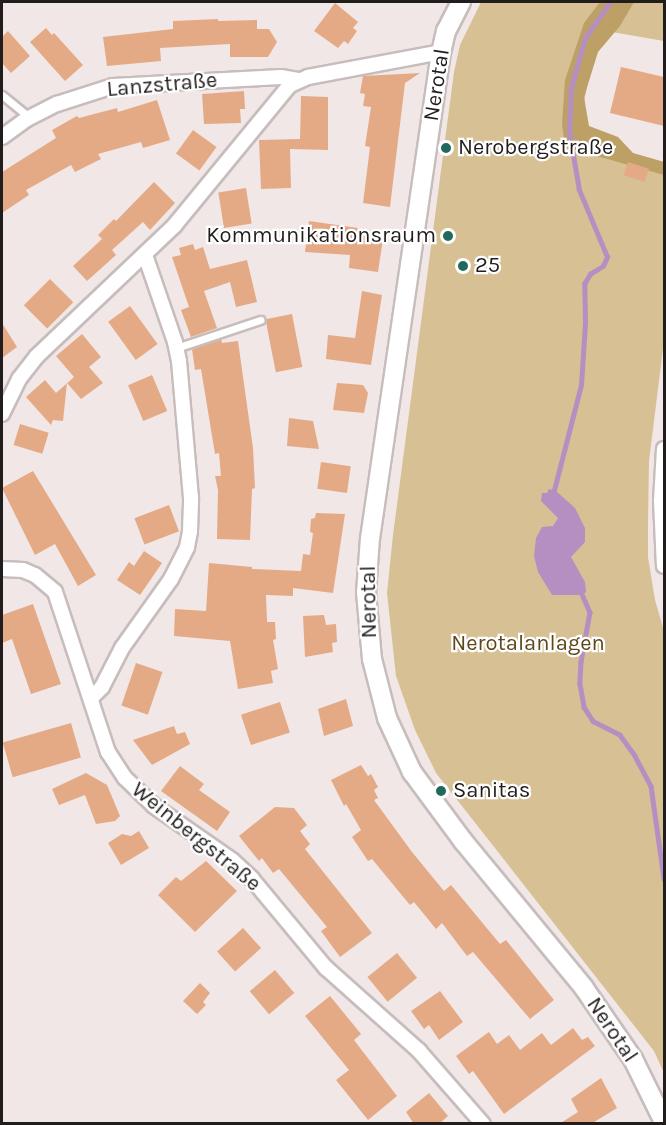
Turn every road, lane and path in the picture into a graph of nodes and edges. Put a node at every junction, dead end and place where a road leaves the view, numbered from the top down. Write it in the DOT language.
graph roads {
  1 [pos="462,2"];
  2 [pos="441,52"];
  3 [pos="298,80"];
  4 [pos="2,95"];
  5 [pos="30,118"];
  6 [pos="2,138"];
  7 [pos="145,255"];
  8 [pos="260,320"];
  9 [pos="176,348"];
  10 [pos="2,414"];
  11 [pos="664,449"];
  12 [pos="664,566"];
  13 [pos="2,569"];
  14 [pos="91,698"];
  15 [pos="664,1122"];
  16 [pos="483,1124"];
  1 -- 2 [label="street, Nerotal"];
  2 -- 3 [label="street"];
  2 -- 15 [label="street, Nerotal"];
  3 -- 5 [label="street, Lanzstraße"];
  3 -- 7 [label="street"];
  4 -- 5 [label="lane"];
  5 -- 6 [label="street, Lanzstraße"];
  7 -- 9 [label="street"];
  7 -- 10 [label="street"];
  8 -- 9 [label="lane"];
  9 -- 14 [label="street"];
  11 -- 12 [label="street"];
  13 -- 14 [label="street, Weinbergstraße"];
  14 -- 16 [label="street, Weinbergstraße"];
}
